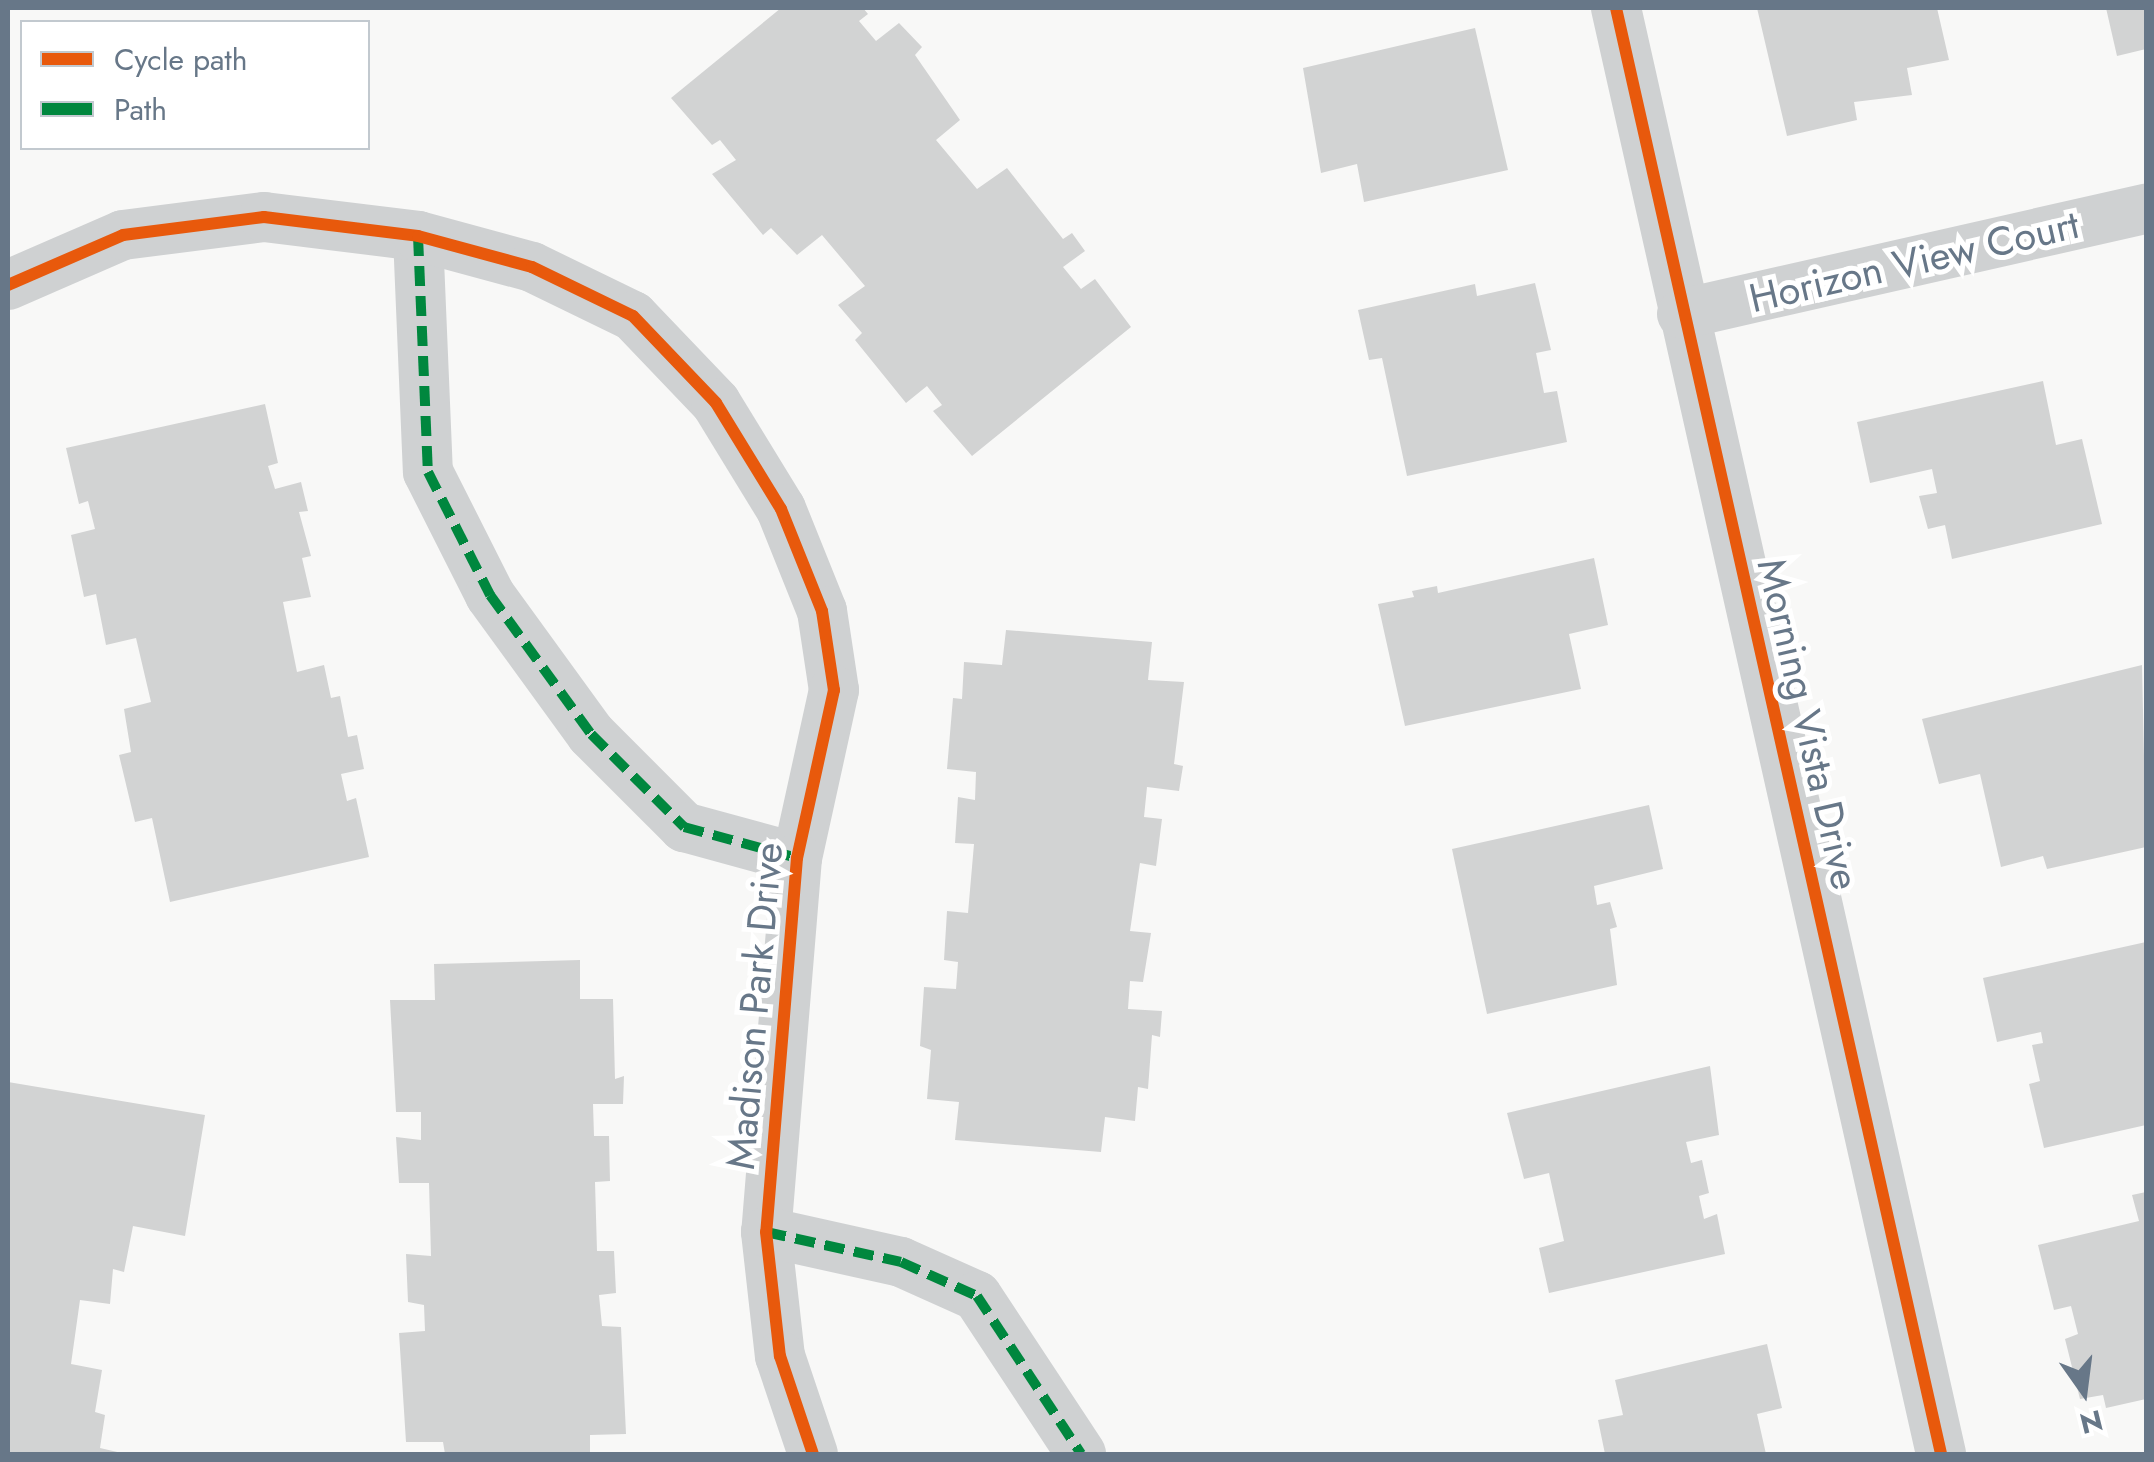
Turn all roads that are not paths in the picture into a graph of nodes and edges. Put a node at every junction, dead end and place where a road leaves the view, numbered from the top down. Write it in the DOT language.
graph roads {
  1 [pos="1616,8"];
  2 [pos="2146,209"];
  3 [pos="418,236"];
  4 [pos="8,285"];
  5 [pos="1682,314"];
  6 [pos="797,858"];
  7 [pos="766,1232"];
  8 [pos="813,1454"];
  9 [pos="1081,1454"];
  10 [pos="1941,1454"];
  1 -- 5 [label="street, Morning Vista Drive"];
  2 -- 5 [label="street, Horizon View Court"];
  3 -- 4 [label="street, Madison Park Drive"];
  3 -- 6 [label="street, Madison Park Drive"];
  3 -- 6 [label="street, Madison Park Drive"];
  5 -- 10 [label="street, Morning Vista Drive"];
  6 -- 7 [label="street, Madison Park Drive"];
  7 -- 8 [label="street, Madison Park Drive"];
  7 -- 9 [label="street"];
}
